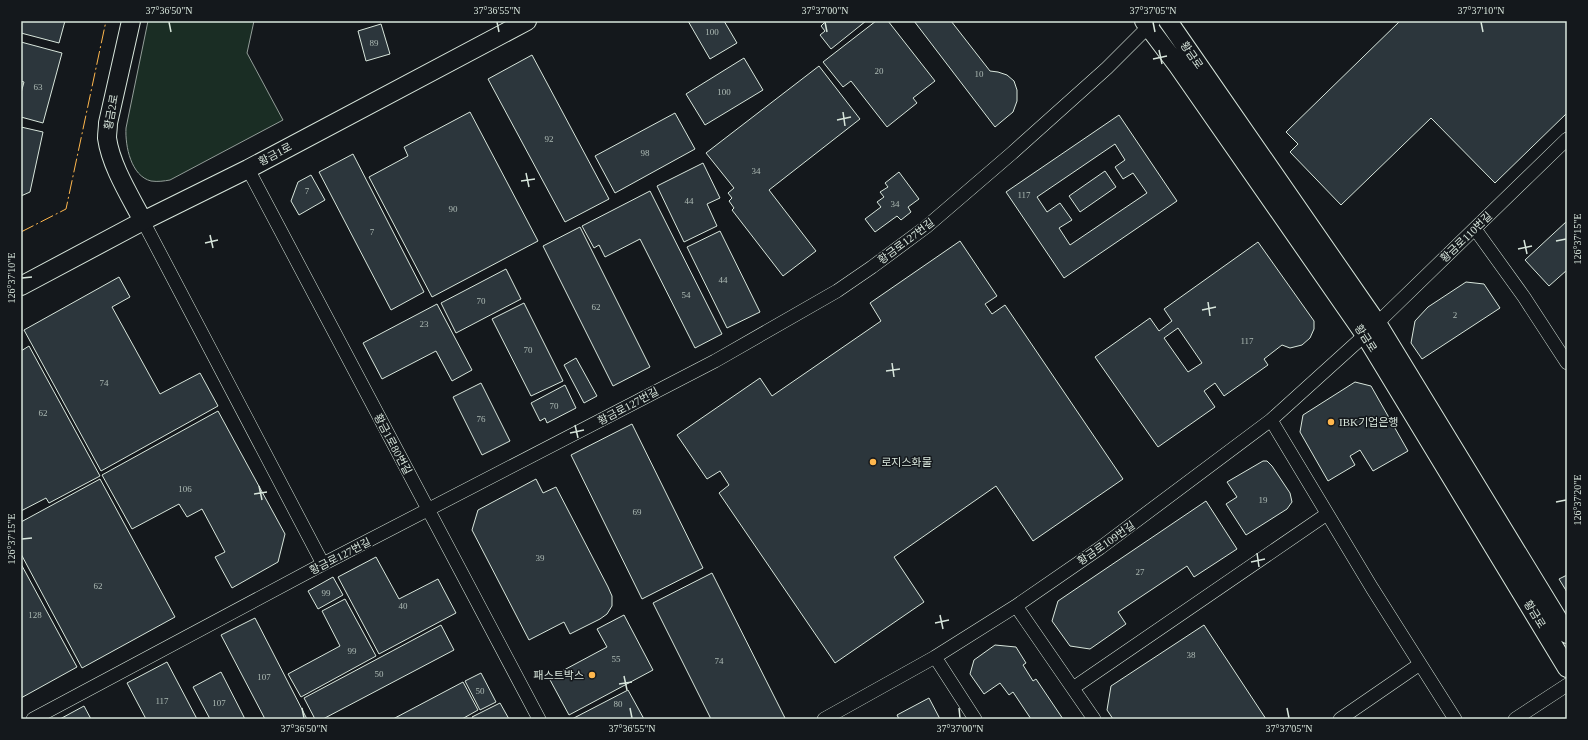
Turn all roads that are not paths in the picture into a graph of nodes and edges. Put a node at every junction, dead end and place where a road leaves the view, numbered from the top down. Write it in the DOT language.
graph roads {
  1 [pos="131,21"];
  2 [pos="527,21"];
  3 [pos="1168,21"];
  4 [pos="1149,23"];
  5 [pos="1567,139"];
  6 [pos="248,169"];
  7 [pos="143,221"];
  8 [pos="1475,229"];
  9 [pos="21,286"];
  10 [pos="1371,329"];
  11 [pos="1567,363"];
  12 [pos="1271,420"];
  13 [pos="428,511"];
  14 [pos="1327,514"];
  15 [pos="323,564"];
  16 [pos="1016,606"];
  17 [pos="1567,634"];
  18 [pos="936,657"];
  19 [pos="1420,664"];
  20 [pos="1567,668"];
  21 [pos="1567,685"];
  22 [pos="1072,688"];
  23 [pos="33,719"];
  24 [pos="540,719"];
  25 [pos="824,719"];
  26 [pos="975,719"];
  27 [pos="1094,719"];
  28 [pos="1340,719"];
  29 [pos="1455,719"];
  30 [pos="1515,719"];
  1 -- 7 [label="street, 황금2로"];
  2 -- 6 [label="street, 황금1로"];
  3 -- 10 [label="street, 황금로"];
  4 -- 10 [label="street, 황금로"];
  4 -- 13 [label="street, 황금로127번길"];
  5 -- 8 [label="street, 황금로110번길"];
  6 -- 7 [label="street, 황금1로"];
  6 -- 13 [label="street, 황금1로80번길"];
  7 -- 9 [label="street, 황금1로"];
  7 -- 15 [label="street"];
  8 -- 10 [label="street, 황금로110번길"];
  8 -- 11 [label="street"];
  10 -- 12 [label="street, 황금로109번길"];
  10 -- 17 [label="street, 황금로"];
  10 -- 20 [label="street, 황금로"];
  12 -- 14 [label="street"];
  12 -- 16 [label="street, 황금로109번길"];
  13 -- 15 [label="street, 황금로127번길"];
  13 -- 24 [label="street, 황금1로80번길"];
  14 -- 19 [label="street"];
  14 -- 22 [label="street"];
  15 -- 23 [label="street, 황금로127번길"];
  16 -- 18 [label="street, 황금로109번길"];
  16 -- 22 [label="street"];
  18 -- 25 [label="street, 황금로109번길"];
  18 -- 26 [label="street"];
  19 -- 28 [label="street"];
  19 -- 29 [label="street"];
  21 -- 30 [label="street"];
  22 -- 27 [label="street"];
}
